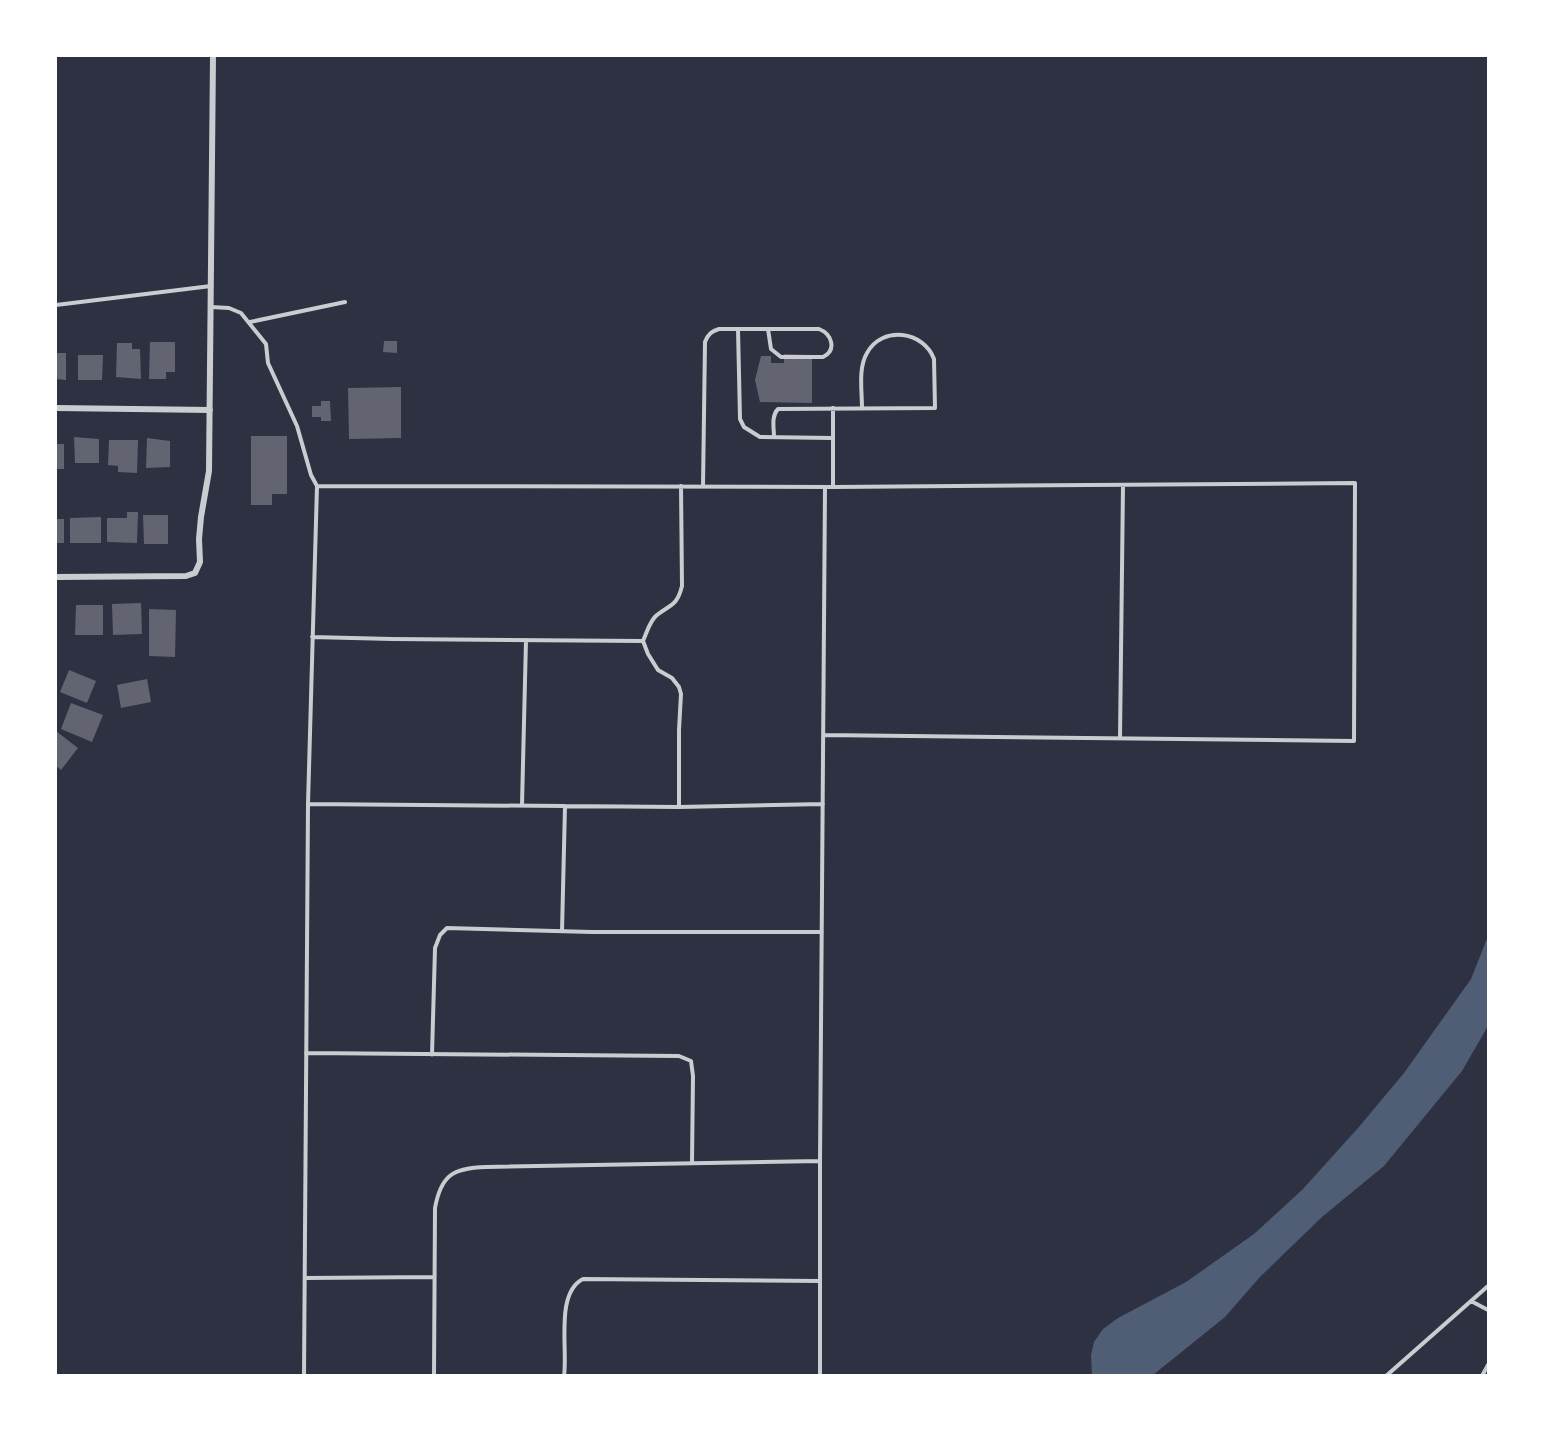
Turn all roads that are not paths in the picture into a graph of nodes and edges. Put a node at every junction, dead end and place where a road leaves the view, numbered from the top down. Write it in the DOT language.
graph roads {
  1 [pos="213,56"];
  2 [pos="211,286"];
  3 [pos="345,302"];
  4 [pos="56,305"];
  5 [pos="211,307"];
  6 [pos="250,322"];
  7 [pos="738,329"];
  8 [pos="768,329"];
  9 [pos="56,408"];
  10 [pos="833,408"];
  11 [pos="862,408"];
  12 [pos="210,410"];
  13 [pos="774,437"];
  14 [pos="832,438"];
  15 [pos="1123,484"];
  16 [pos="317,486"];
  17 [pos="681,486"];
  18 [pos="703,486"];
  19 [pos="825,487"];
  20 [pos="833,487"];
  21 [pos="56,577"];
  22 [pos="312,637"];
  23 [pos="526,640"];
  24 [pos="643,640"];
  25 [pos="823,735"];
  26 [pos="1120,738"];
  27 [pos="308,804"];
  28 [pos="823,804"];
  29 [pos="522,806"];
  30 [pos="565,806"];
  31 [pos="679,807"];
  32 [pos="562,931"];
  33 [pos="822,932"];
  34 [pos="306,1053"];
  35 [pos="432,1054"];
  36 [pos="820,1161"];
  37 [pos="692,1163"];
  38 [pos="434,1276"];
  39 [pos="305,1278"];
  40 [pos="820,1281"];
  41 [pos="1488,1286"];
  42 [pos="1471,1301"];
  43 [pos="1488,1310"];
  44 [pos="1488,1365"];
  45 [pos="304,1376"];
  46 [pos="434,1376"];
  47 [pos="564,1376"];
  48 [pos="820,1376"];
  49 [pos="1386,1376"];
  50 [pos="1482,1376"];
  1 -- 2 [label="street"];
  2 -- 4 [label="lane"];
  2 -- 5 [label="street"];
  3 -- 6 [label="lane"];
  5 -- 6 [label="lane"];
  5 -- 12 [label="street"];
  6 -- 16 [label="lane"];
  7 -- 8 [label="lane"];
  7 -- 13 [label="lane"];
  7 -- 18 [label="lane"];
  8 -- 8 [label="lane"];
  9 -- 12 [label="street"];
  10 -- 11 [label="lane"];
  10 -- 13 [label="lane"];
  10 -- 14 [label="lane"];
  11 -- 11 [label="lane"];
  12 -- 21 [label="street"];
  13 -- 14 [label="lane"];
  14 -- 20 [label="lane"];
  15 -- 20 [label="lane"];
  15 -- 26 [label="lane"];
  15 -- 26 [label="lane"];
  16 -- 17 [label="lane"];
  16 -- 22 [label="lane"];
  17 -- 18 [label="lane"];
  17 -- 24 [label="lane"];
  18 -- 19 [label="lane"];
  19 -- 20 [label="lane"];
  19 -- 25 [label="lane"];
  22 -- 23 [label="lane"];
  22 -- 27 [label="lane"];
  23 -- 24 [label="lane"];
  23 -- 29 [label="lane"];
  24 -- 31 [label="lane"];
  25 -- 26 [label="lane"];
  25 -- 28 [label="lane"];
  27 -- 29 [label="lane"];
  27 -- 34 [label="lane"];
  28 -- 31 [label="lane"];
  28 -- 33 [label="lane"];
  29 -- 30 [label="lane"];
  30 -- 31 [label="lane"];
  30 -- 32 [label="lane"];
  32 -- 33 [label="lane"];
  32 -- 35 [label="lane"];
  33 -- 36 [label="lane"];
  34 -- 35 [label="lane"];
  34 -- 39 [label="lane"];
  35 -- 37 [label="lane"];
  36 -- 37 [label="lane"];
  36 -- 40 [label="lane"];
  37 -- 38 [label="lane"];
  38 -- 39 [label="lane"];
  38 -- 46 [label="lane"];
  39 -- 45 [label="lane"];
  40 -- 47 [label="lane"];
  40 -- 48 [label="lane"];
  41 -- 42 [label="lane"];
  42 -- 43 [label="lane"];
  42 -- 49 [label="lane"];
  44 -- 50 [label="lane"];
}
